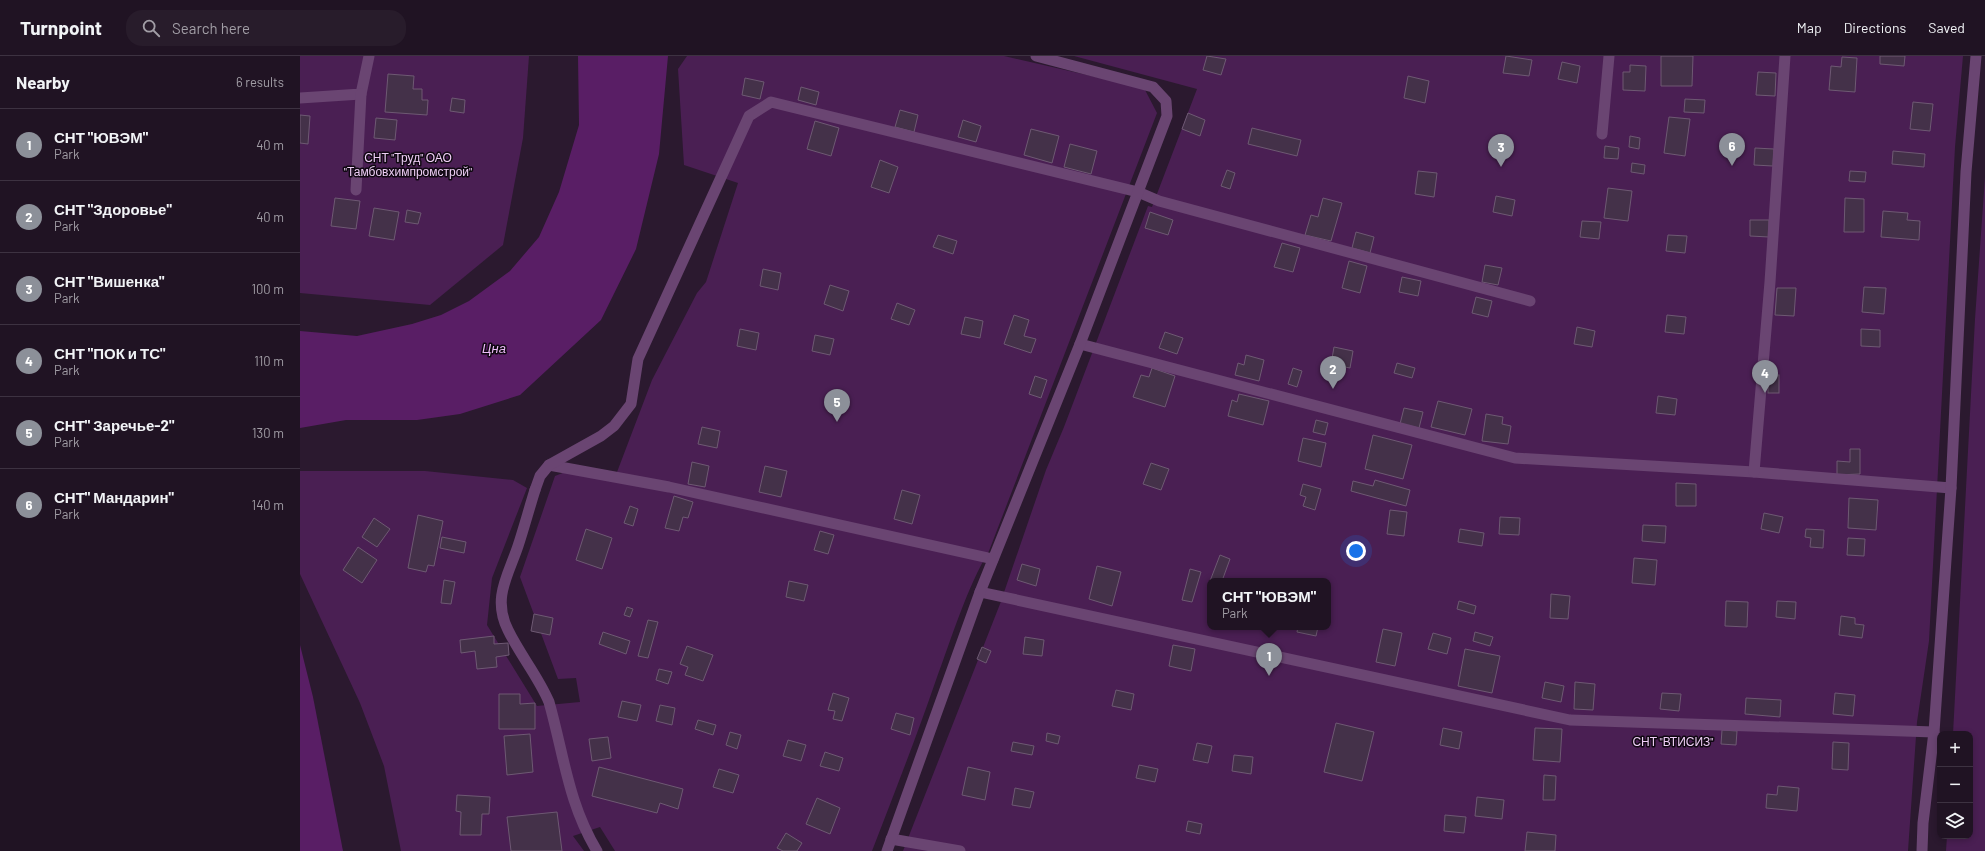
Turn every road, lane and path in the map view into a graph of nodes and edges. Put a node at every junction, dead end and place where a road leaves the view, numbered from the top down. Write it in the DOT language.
graph roads {
  1 [pos="369,56"];
  2 [pos="1036,56"];
  3 [pos="1609,56"];
  4 [pos="1785,56"];
  5 [pos="1976,56"];
  6 [pos="362,94"];
  7 [pos="300,98"];
  8 [pos="1602,134"];
  9 [pos="356,190"];
  10 [pos="1138,192"];
  11 [pos="1530,301"];
  12 [pos="1080,344"];
  13 [pos="549,465"];
  14 [pos="1754,472"];
  15 [pos="1950,488"];
  16 [pos="993,558"];
  17 [pos="980,592"];
  18 [pos="1934,732"];
  19 [pos="891,839"];
  20 [pos="598,851"];
  21 [pos="887,851"];
  22 [pos="960,851"];
  23 [pos="1922,851"];
  1 -- 6 [label="street"];
  2 -- 10 [label="street"];
  3 -- 8 [label="street"];
  4 -- 14 [label="street"];
  5 -- 15 [label="street"];
  6 -- 7 [label="street"];
  6 -- 9 [label="street"];
  10 -- 11 [label="street"];
  10 -- 12 [label="street"];
  10 -- 13 [label="street"];
  12 -- 14 [label="street"];
  12 -- 16 [label="street"];
  13 -- 16 [label="street"];
  13 -- 20 [label="street"];
  14 -- 15 [label="street"];
  15 -- 18 [label="street"];
  16 -- 17 [label="street"];
  17 -- 18 [label="street"];
  17 -- 19 [label="street"];
  18 -- 23 [label="street"];
  19 -- 21 [label="street"];
  19 -- 22 [label="street"];
}
